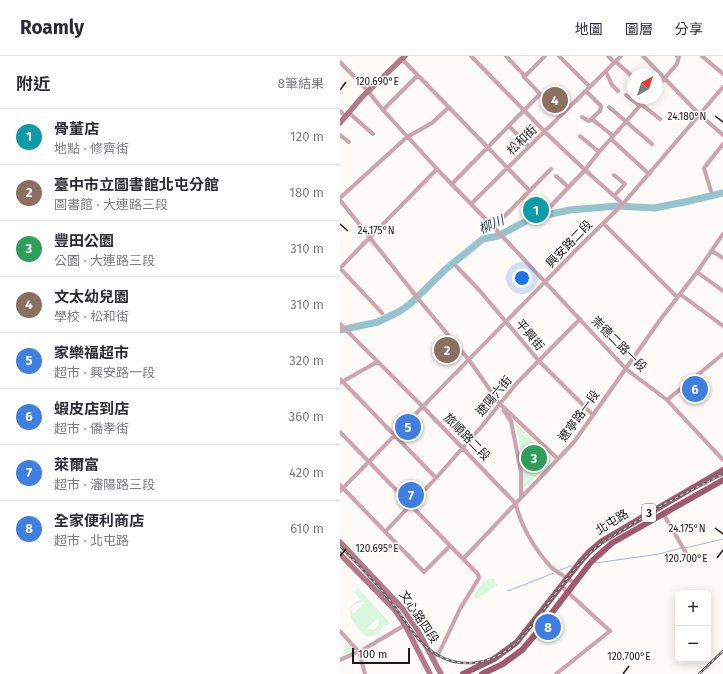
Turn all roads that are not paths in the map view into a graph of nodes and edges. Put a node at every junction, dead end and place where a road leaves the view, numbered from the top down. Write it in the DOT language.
graph roads {
  1 [pos="471,56"];
  2 [pos="506,56"];
  3 [pos="559,56"];
  4 [pos="608,56"];
  5 [pos="622,56"];
  6 [pos="643,56"];
  7 [pos="678,56"];
  8 [pos="702,56"];
  9 [pos="542,57"];
  10 [pos="403,58"];
  11 [pos="340,62"];
  12 [pos="615,62"];
  13 [pos="606,72"];
  14 [pos="627,73"];
  15 [pos="723,74"];
  16 [pos="417,76"];
  17 [pos="524,76"];
  18 [pos="665,78"];
  19 [pos="663,80"];
  20 [pos="590,87"];
  21 [pos="723,87"];
  22 [pos="368,91"];
  23 [pos="586,91"];
  24 [pos="618,91"];
  25 [pos="626,95"];
  26 [pos="640,105"];
  27 [pos="609,107"];
  28 [pos="448,108"];
  29 [pos="383,110"];
  30 [pos="340,111"];
  31 [pos="525,111"];
  32 [pos="346,114"];
  33 [pos="700,115"];
  34 [pos="582,117"];
  35 [pos="592,119"];
  36 [pos="660,119"];
  37 [pos="626,122"];
  38 [pos="340,123"];
  39 [pos="509,126"];
  40 [pos="545,132"];
  41 [pos="373,134"];
  42 [pos="340,135"];
  43 [pos="723,135"];
  44 [pos="580,136"];
  45 [pos="407,137"];
  46 [pos="612,138"];
  47 [pos="349,142"];
  48 [pos="652,144"];
  49 [pos="723,144"];
  50 [pos="529,147"];
  51 [pos="487,148"];
  52 [pos="599,152"];
  53 [pos="508,168"];
  54 [pos="437,169"];
  55 [pos="551,169"];
  56 [pos="585,170"];
  57 [pos="649,174"];
  58 [pos="614,175"];
  59 [pos="556,176"];
  60 [pos="452,184"];
  61 [pos="568,186"];
  62 [pos="529,190"];
  63 [pos="711,191"];
  64 [pos="614,196"];
  65 [pos="340,199"];
  66 [pos="471,204"];
  67 [pos="622,205"];
  68 [pos="547,210"];
  69 [pos="603,223"];
  70 [pos="495,229"];
  71 [pos="723,234"];
  72 [pos="370,238"];
  73 [pos="712,251"];
  74 [pos="723,258"];
  75 [pos="456,266"];
  76 [pos="340,268"];
  77 [pos="697,272"];
  78 [pos="545,282"];
  79 [pos="723,292"];
  80 [pos="678,296"];
  81 [pos="382,313"];
  82 [pos="580,320"];
  83 [pos="506,322"];
  84 [pos="340,324"];
  85 [pos="723,326"];
  86 [pos="723,354"];
  87 [pos="470,360"];
  88 [pos="539,361"];
  89 [pos="377,362"];
  90 [pos="626,369"];
  91 [pos="341,381"];
  92 [pos="667,400"];
  93 [pos="500,404"];
  94 [pos="423,407"];
  95 [pos="593,415"];
  96 [pos="340,432"];
  97 [pos="395,435"];
  98 [pos="463,448"];
  99 [pos="558,459"];
  100 [pos="723,460"];
  101 [pos="368,461"];
  102 [pos="723,470"];
  103 [pos="436,478"];
  104 [pos="723,480"];
  105 [pos="341,488"];
  106 [pos="521,497"];
  107 [pos="411,504"];
  108 [pos="516,504"];
  109 [pos="663,513"];
  110 [pos="385,532"];
  111 [pos="340,542"];
  112 [pos="450,546"];
  113 [pos="685,552"];
  114 [pos="340,554"];
  115 [pos="463,559"];
  116 [pos="568,578"];
  117 [pos="574,583"];
  118 [pos="561,586"];
  119 [pos="568,591"];
  120 [pos="405,625"];
  121 [pos="340,631"];
  122 [pos="359,652"];
  123 [pos="432,657"];
  124 [pos="340,660"];
  125 [pos="366,674"];
  126 [pos="430,674"];
  127 [pos="441,674"];
  128 [pos="463,674"];
  129 [pos="482,674"];
  130 [pos="556,674"];
  1 -- 31 [label="street"];
  2 -- 17 [label="street"];
  3 -- 20 [label="street"];
  4 -- 12 [label="street"];
  5 -- 12 [label="street, 松和街"];
  6 -- 18 [label="street"];
  7 -- 18 [label="street"];
  8 -- 15 [label="street"];
  9 -- 17 [label="street"];
  10 -- 16 [label="street"];
  10 -- 22 [label="main road"];
  11 -- 22 [label="street"];
  12 -- 13 [label="street, 松和街"];
  12 -- 14 [label="street"];
  13 -- 20 [label="street, 松和街"];
  13 -- 24 [label="street"];
  16 -- 28 [label="street"];
  16 -- 29 [label="street"];
  17 -- 31 [label="street"];
  18 -- 19 [label="street"];
  18 -- 33 [label="street"];
  20 -- 23 [label="street, 松和街"];
  21 -- 33 [label="street"];
  22 -- 29 [label="street"];
  22 -- 32 [label="main road"];
  23 -- 35 [label="street"];
  23 -- 40 [label="street, 松和街"];
  25 -- 26 [label="street"];
  26 -- 36 [label="street"];
  26 -- 37 [label="street"];
  27 -- 37 [label="street"];
  28 -- 45 [label="street"];
  28 -- 51 [label="street"];
  29 -- 45 [label="street"];
  30 -- 32 [label="street"];
  31 -- 39 [label="street"];
  31 -- 40 [label="street"];
  32 -- 38 [label="main road"];
  32 -- 41 [label="street"];
  33 -- 43 [label="street"];
  33 -- 57 [label="street"];
  34 -- 35 [label="street"];
  35 -- 46 [label="street"];
  37 -- 46 [label="street"];
  37 -- 48 [label="street"];
  39 -- 50 [label="street"];
  39 -- 51 [label="street"];
  40 -- 50 [label="street, 松和街"];
  40 -- 56 [label="street"];
  42 -- 47 [label="street"];
  44 -- 52 [label="street"];
  45 -- 54 [label="street"];
  45 -- 65 [label="street"];
  46 -- 52 [label="street"];
  46 -- 57 [label="street"];
  49 -- 63 [label="street"];
  50 -- 53 [label="street, 松和街"];
  51 -- 53 [label="street"];
  51 -- 60 [label="street"];
  52 -- 56 [label="street"];
  53 -- 62 [label="street"];
  53 -- 66 [label="street, 松和街"];
  54 -- 60 [label="street"];
  54 -- 72 [label="street"];
  55 -- 62 [label="street"];
  56 -- 61 [label="street"];
  56 -- 64 [label="street"];
  57 -- 67 [label="street"];
  58 -- 64 [label="street"];
  59 -- 61 [label="street"];
  60 -- 66 [label="street"];
  61 -- 68 [label="street"];
  62 -- 70 [label="street"];
  64 -- 67 [label="street"];
  65 -- 72 [label="street"];
  66 -- 70 [label="street"];
  67 -- 69 [label="street, 興安路二段"];
  69 -- 78 [label="street, 興安路二段"];
  69 -- 80 [label="street"];
  70 -- 78 [label="street, 崇德二路一段"];
  71 -- 73 [label="street, 遼寧路一段"];
  72 -- 76 [label="street"];
  72 -- 87 [label="street"];
  73 -- 74 [label="street"];
  73 -- 77 [label="street, 遼寧路一段"];
  75 -- 83 [label="street, 平興街"];
  76 -- 81 [label="street"];
  77 -- 79 [label="street"];
  77 -- 80 [label="street, 遼寧路一段"];
  78 -- 82 [label="street, 崇德二路一段"];
  78 -- 83 [label="street, 興安路二段"];
  80 -- 85 [label="street"];
  80 -- 90 [label="street, 遼寧路一段"];
  82 -- 88 [label="street, 遼陽六街"];
  82 -- 90 [label="street, 崇德二路一段"];
  83 -- 87 [label="street, 興安路二段"];
  83 -- 88 [label="street, 平興街"];
  84 -- 89 [label="street, 旅順路二段"];
  86 -- 92 [label="street"];
  87 -- 93 [label="street"];
  87 -- 94 [label="street, 興安路二段"];
  88 -- 93 [label="street, 遼陽六街"];
  88 -- 95 [label="street, 平興街"];
  89 -- 91 [label="street"];
  89 -- 94 [label="street, 旅順路二段"];
  90 -- 92 [label="street, 崇德二路一段"];
  90 -- 95 [label="street, 遼寧路一段"];
  91 -- 97 [label="street"];
  92 -- 100 [label="street, 崇德二路一段"];
  93 -- 98 [label="street, 遼陽六街"];
  93 -- 99 [label="street"];
  93 -- 106 [label="street"];
  94 -- 97 [label="street, 興安路二段"];
  94 -- 98 [label="street, 旅順路二段"];
  95 -- 99 [label="street, 遼寧路一段"];
  96 -- 101 [label="street"];
  97 -- 101 [label="street, 興安路二段"];
  97 -- 103 [label="street"];
  98 -- 103 [label="street, 遼陽六街"];
  98 -- 108 [label="street, 旅順路二段"];
  99 -- 106 [label="street, 遼寧路一段"];
  101 -- 105 [label="street, 興安路二段"];
  101 -- 107 [label="street"];
  102 -- 116 [label="main road, 北屯路 / 3"];
  103 -- 107 [label="street, 遼陽六街"];
  104 -- 109 [label="main road, 北屯路 / 3"];
  105 -- 110 [label="street"];
  106 -- 108 [label="street, 遼寧路一段"];
  107 -- 110 [label="street, 遼陽六街"];
  107 -- 112 [label="street"];
  108 -- 115 [label="street, 遼寧路一段"];
  108 -- 116 [label="street, 旅順路二段"];
  109 -- 113 [label="street"];
  109 -- 117 [label="main road, 北屯路 / 3"];
  110 -- 112 [label="street"];
  111 -- 123 [label="main road, 文心路四段"];
  112 -- 115 [label="street"];
  114 -- 120 [label="main road, 文心路四段"];
  115 -- 123 [label="street"];
  116 -- 117 [label="street"];
  116 -- 118 [label="main road, 3"];
  117 -- 119 [label="main road, 3"];
  118 -- 119 [label="street"];
  118 -- 128 [label="main road, 3"];
  119 -- 129 [label="main road, 3"];
  119 -- 130 [label="street"];
  120 -- 122 [label="street"];
  120 -- 126 [label="main road, 文心路四段"];
  121 -- 122 [label="street"];
  122 -- 124 [label="street"];
  122 -- 125 [label="street"];
  123 -- 127 [label="main road, 文心路四段"];
}
